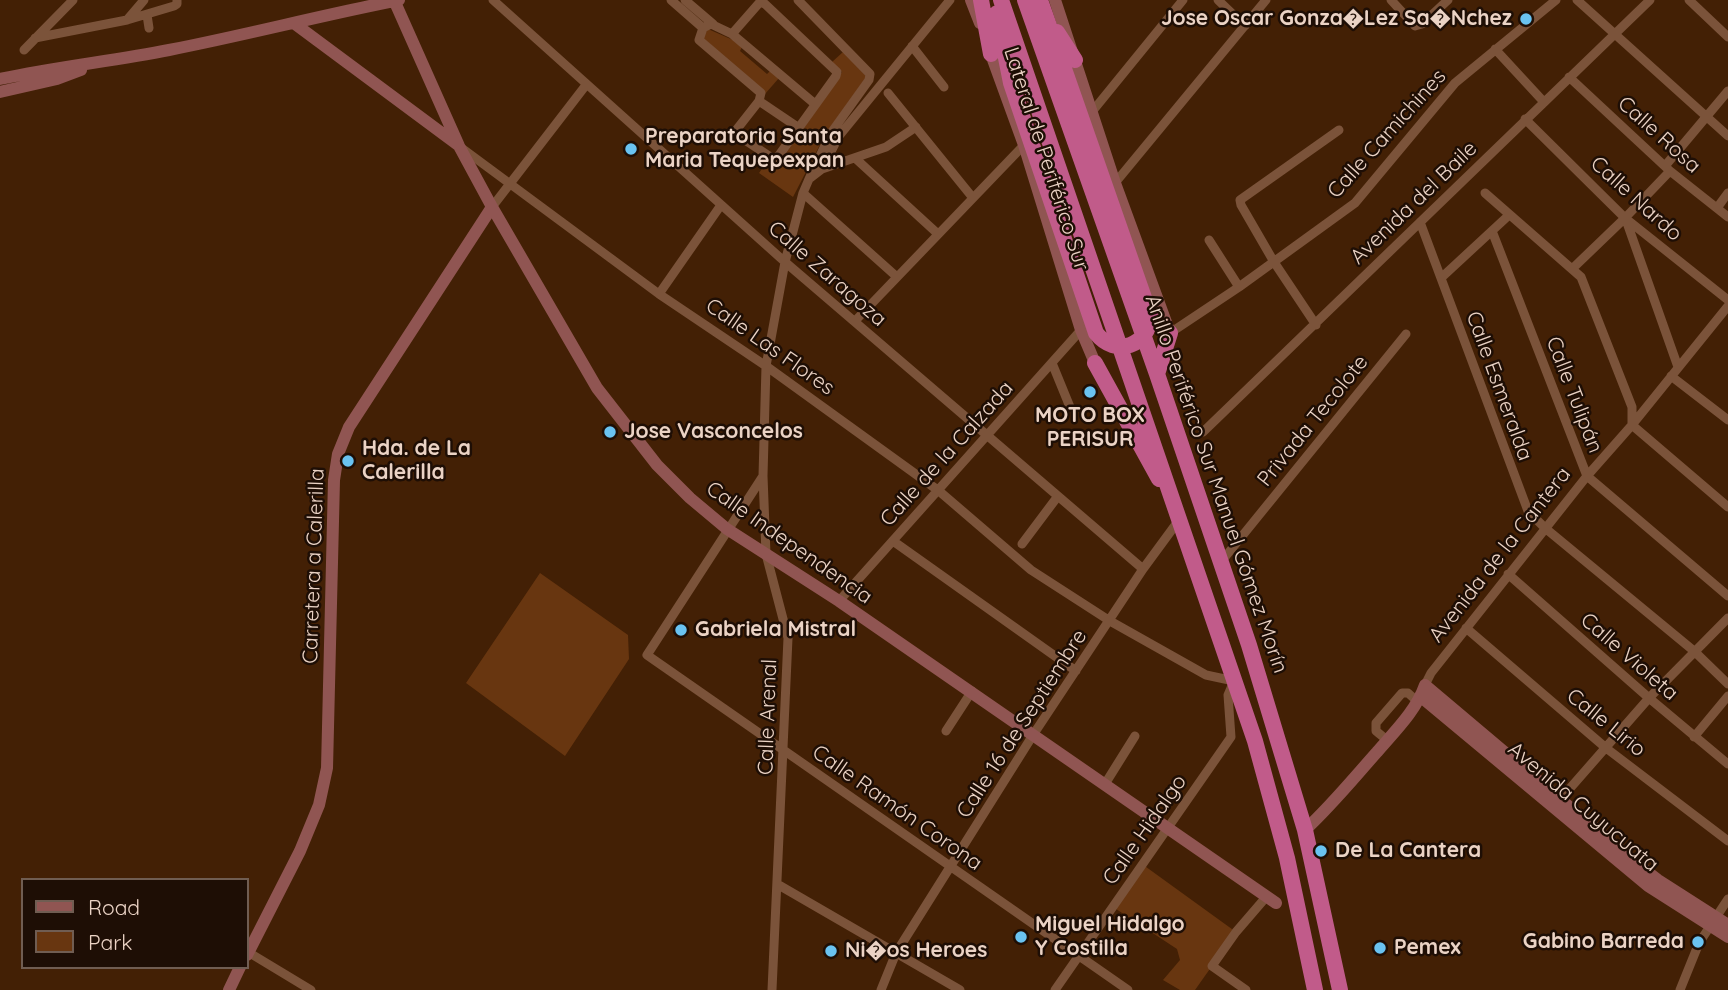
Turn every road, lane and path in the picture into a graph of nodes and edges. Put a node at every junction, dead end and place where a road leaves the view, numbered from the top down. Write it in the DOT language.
graph roads {
  1 [pos="73,0"];
  2 [pos="144,0"];
  3 [pos="177,0"];
  4 [pos="396,0"];
  5 [pos="493,0"];
  6 [pos="671,0"];
  7 [pos="685,0"];
  8 [pos="797,0"];
  9 [pos="950,0"];
  10 [pos="971,0"];
  11 [pos="981,0"];
  12 [pos="994,0"];
  13 [pos="1002,0"];
  14 [pos="1025,0"];
  15 [pos="1055,0"];
  16 [pos="1183,0"];
  17 [pos="1218,0"];
  18 [pos="1266,0"];
  19 [pos="1448,0"];
  20 [pos="1556,0"];
  21 [pos="1577,0"];
  22 [pos="1650,0"];
  23 [pos="1689,0"];
  24 [pos="1396,2"];
  25 [pos="1042,7"];
  26 [pos="62,11"];
  27 [pos="147,15"];
  28 [pos="127,20"];
  29 [pos="295,24"];
  30 [pos="713,24"];
  31 [pos="1245,26"];
  32 [pos="704,27"];
  33 [pos="149,28"];
  34 [pos="72,30"];
  35 [pos="1614,33"];
  36 [pos="732,34"];
  37 [pos="1728,37"];
  38 [pos="35,38"];
  39 [pos="912,46"];
  40 [pos="1495,49"];
  41 [pos="24,50"];
  42 [pos="991,54"];
  43 [pos="1075,60"];
  44 [pos="94,64"];
  45 [pos="1569,77"];
  46 [pos="0,79"];
  47 [pos="586,85"];
  48 [pos="944,87"];
  49 [pos="1728,91"];
  50 [pos="0,92"];
  51 [pos="888,93"];
  52 [pos="758,101"];
  53 [pos="1543,102"];
  54 [pos="815,104"];
  55 [pos="1091,113"];
  56 [pos="1705,118"];
  57 [pos="1525,119"];
  58 [pos="916,127"];
  59 [pos="799,128"];
  60 [pos="1339,130"];
  61 [pos="1728,136"];
  62 [pos="1024,145"];
  63 [pos="458,146"];
  64 [pos="855,158"];
  65 [pos="1667,168"];
  66 [pos="822,169"];
  67 [pos="809,179"];
  68 [pos="510,182"];
  69 [pos="1115,183"];
  70 [pos="803,193"];
  71 [pos="1485,193"];
  72 [pos="1728,193"];
  73 [pos="973,198"];
  74 [pos="721,205"];
  75 [pos="492,207"];
  76 [pos="1717,208"];
  77 [pos="1508,215"];
  78 [pos="1728,217"];
  79 [pos="1625,218"];
  80 [pos="1420,222"];
  81 [pos="1492,231"];
  82 [pos="938,234"];
  83 [pos="1209,240"];
  84 [pos="785,262"];
  85 [pos="1274,262"];
  86 [pos="1572,269"];
  87 [pos="897,277"];
  88 [pos="1441,278"];
  89 [pos="1239,287"];
  90 [pos="659,294"];
  91 [pos="1728,300"];
  92 [pos="1728,306"];
  93 [pos="855,321"];
  94 [pos="1316,325"];
  95 [pos="1082,330"];
  96 [pos="1170,333"];
  97 [pos="1406,334"];
  98 [pos="1052,363"];
  99 [pos="1095,363"];
  100 [pos="766,366"];
  101 [pos="1678,367"];
  102 [pos="1157,374"];
  103 [pos="1671,376"];
  104 [pos="1070,407"];
  105 [pos="1728,419"];
  106 [pos="1632,425"];
  107 [pos="1203,432"];
  108 [pos="988,435"];
  109 [pos="763,476"];
  110 [pos="1587,476"];
  111 [pos="939,491"];
  112 [pos="1058,496"];
  113 [pos="1727,504"];
  114 [pos="1180,518"];
  115 [pos="727,528"];
  116 [pos="1545,528"];
  117 [pos="893,541"];
  118 [pos="1022,544"];
  119 [pos="766,554"];
  120 [pos="1221,562"];
  121 [pos="1143,569"];
  122 [pos="1508,575"];
  123 [pos="1728,596"];
  124 [pos="839,601"];
  125 [pos="1728,618"];
  126 [pos="1110,621"];
  127 [pos="1466,628"];
  128 [pos="1694,651"];
  129 [pos="1076,671"];
  130 [pos="1234,681"];
  131 [pos="1728,684"];
  132 [pos="972,691"];
  133 [pos="1421,695"];
  134 [pos="1728,696"];
  135 [pos="1648,698"];
  136 [pos="946,731"];
  137 [pos="1033,735"];
  138 [pos="1135,736"];
  139 [pos="1694,737"];
  140 [pos="1387,740"];
  141 [pos="1606,748"];
  142 [pos="785,751"];
  143 [pos="1728,764"];
  144 [pos="1105,784"];
  145 [pos="1556,804"];
  146 [pos="1168,827"];
  147 [pos="1305,830"];
  148 [pos="1728,841"];
  149 [pos="951,867"];
  150 [pos="777,884"];
  151 [pos="1728,898"];
  152 [pos="1271,899"];
  153 [pos="1713,921"];
  154 [pos="1728,925"];
  155 [pos="1728,937"];
  156 [pos="248,952"];
  157 [pos="896,953"];
  158 [pos="248,955"];
  159 [pos="1079,956"];
  160 [pos="239,969"];
  161 [pos="229,990"];
  162 [pos="310,990"];
  163 [pos="772,990"];
  164 [pos="881,990"];
  165 [pos="960,990"];
  166 [pos="1055,990"];
  167 [pos="1128,990"];
  168 [pos="1246,990"];
  169 [pos="1315,990"];
  170 [pos="1340,990"];
  171 [pos="1680,990"];
  1 -- 26 [label="street"];
  2 -- 28 [label="street"];
  3 -- 27 [label="street"];
  4 -- 29 [label="street"];
  4 -- 63 [label="street, Calle Independencia"];
  5 -- 47 [label="street, Calle Zaragoza"];
  6 -- 32 [label="street"];
  7 -- 30 [label="street"];
  8 -- 67 [label="street"];
  9 -- 39 [label="street, Calle Arenal"];
  10 -- 42 [label="street, Lateral de Periférico Sur"];
  11 -- 42 [label="highway"];
  12 -- 25 [label="highway"];
  13 -- 114 [label="highway"];
  14 -- 102 [label="highway, Anillo Periférico Sur Manuel Gómez Morín"];
  15 -- 43 [label="street"];
  16 -- 55 [label="street"];
  17 -- 31 [label="street"];
  18 -- 31 [label="street"];
  19 -- 24 [label="street"];
  20 -- 40 [label="street, Calle Camichines"];
  21 -- 35 [label="street"];
  22 -- 35 [label="street, Avenida del Baile"];
  23 -- 37 [label="street"];
  25 -- 43 [label="highway"];
  26 -- 34 [label="street"];
  26 -- 38 [label="street"];
  27 -- 28 [label="street"];
  27 -- 33 [label="street"];
  28 -- 34 [label="street"];
  29 -- 44 [label="street"];
  29 -- 63 [label="street, Calle Las Flores"];
  30 -- 32 [label="street"];
  30 -- 36 [label="street"];
  31 -- 69 [label="street"];
  32 -- 52 [label="street"];
  34 -- 38 [label="street"];
  35 -- 45 [label="street, Avenida del Baile"];
  35 -- 56 [label="street"];
  36 -- 54 [label="street"];
  36 -- 54 [label="street"];
  38 -- 41 [label="street"];
  39 -- 48 [label="street"];
  39 -- 66 [label="street, Calle Arenal"];
  40 -- 53 [label="street"];
  40 -- 85 [label="street, Calle Camichines"];
  42 -- 62 [label="street, Lateral de Periférico Sur"];
  43 -- 55 [label="street"];
  44 -- 46 [label="street"];
  44 -- 50 [label="street"];
  45 -- 53 [label="street, Avenida del Baile"];
  45 -- 65 [label="street, Calle Rosa"];
  47 -- 68 [label="street"];
  47 -- 74 [label="street, Calle Zaragoza"];
  49 -- 56 [label="street"];
  51 -- 58 [label="street"];
  52 -- 59 [label="street"];
  52 -- 59 [label="street"];
  53 -- 57 [label="street, Avenida del Baile"];
  54 -- 59 [label="street"];
  55 -- 69 [label="street"];
  56 -- 61 [label="street"];
  56 -- 65 [label="street"];
  57 -- 79 [label="street, Calle Nardo"];
  57 -- 80 [label="street, Avenida del Baile"];
  58 -- 64 [label="street"];
  58 -- 73 [label="street"];
  60 -- 85 [label="street"];
  62 -- 73 [label="street"];
  62 -- 95 [label="street, Lateral de Periférico Sur"];
  63 -- 68 [label="street, Calle Las Flores"];
  63 -- 75 [label="street, Calle Independencia"];
  64 -- 66 [label="street"];
  64 -- 82 [label="street"];
  65 -- 76 [label="street, Calle Rosa"];
  65 -- 79 [label="street"];
  66 -- 67 [label="street, Calle Arenal"];
  67 -- 70 [label="street, Calle Arenal"];
  68 -- 75 [label="street"];
  68 -- 90 [label="street, Calle Las Flores"];
  69 -- 96 [label="street"];
  70 -- 84 [label="street, Calle Arenal"];
  70 -- 87 [label="street"];
  71 -- 77 [label="street"];
  72 -- 76 [label="street"];
  73 -- 82 [label="street"];
  74 -- 84 [label="street, Calle Zaragoza"];
  74 -- 90 [label="street"];
  75 -- 115 [label="street, Calle Independencia"];
  75 -- 156 [label="street, Carretera a Calerilla"];
  76 -- 78 [label="street, Calle Rosa"];
  77 -- 81 [label="street"];
  77 -- 86 [label="street"];
  79 -- 86 [label="street"];
  79 -- 91 [label="street, Calle Nardo"];
  79 -- 101 [label="street"];
  80 -- 88 [label="street, Calle Esmeralda"];
  80 -- 94 [label="street, Avenida del Baile"];
  81 -- 88 [label="street"];
  81 -- 110 [label="street, Calle Tulipán"];
  82 -- 87 [label="street"];
  83 -- 89 [label="street"];
  84 -- 93 [label="street, Calle Zaragoza"];
  84 -- 100 [label="street, Calle Arenal"];
  85 -- 89 [label="street, Calle Camichines"];
  85 -- 94 [label="street"];
  86 -- 106 [label="street"];
  87 -- 93 [label="street"];
  88 -- 116 [label="street, Calle Esmeralda"];
  89 -- 96 [label="street, Calle Camichines"];
  90 -- 100 [label="street, Calle Las Flores"];
  92 -- 101 [label="street, Avenida de la Cantera"];
  93 -- 108 [label="street, Calle Zaragoza"];
  94 -- 107 [label="street, Avenida del Baile"];
  95 -- 98 [label="street, Calle de la Calzada"];
  95 -- 99 [label="street, Lateral de Periférico Sur"];
  96 -- 102 [label="highway"];
  97 -- 120 [label="street, Privada Tecolote"];
  98 -- 104 [label="street"];
  98 -- 108 [label="street, Calle de la Calzada"];
  99 -- 114 [label="highway"];
  100 -- 109 [label="street, Calle Arenal"];
  100 -- 111 [label="street, Calle Las Flores"];
  101 -- 103 [label="street, Avenida de la Cantera"];
  102 -- 120 [label="highway, Anillo Periférico Sur Manuel Gómez Morín"];
  103 -- 105 [label="street"];
  103 -- 106 [label="street, Avenida de la Cantera"];
  106 -- 110 [label="street, Avenida de la Cantera"];
  106 -- 113 [label="street"];
  108 -- 111 [label="street, Calle de la Calzada"];
  108 -- 112 [label="street, Calle Zaragoza"];
  109 -- 115 [label="street"];
  109 -- 119 [label="street, Calle Arenal"];
  110 -- 116 [label="street, Avenida de la Cantera"];
  110 -- 123 [label="street, Calle Tulipán"];
  111 -- 117 [label="street, Calle de la Calzada"];
  111 -- 126 [label="street, Calle Las Flores"];
  112 -- 118 [label="street"];
  112 -- 121 [label="street, Calle Zaragoza"];
  114 -- 121 [label="street, Calle 16 de Septiembre"];
  114 -- 130 [label="highway"];
  115 -- 119 [label="street, Calle Independencia"];
  115 -- 142 [label="street, Calle Ramón Corona"];
  116 -- 122 [label="street, Avenida de la Cantera"];
  116 -- 128 [label="street, Calle Esmeralda"];
  117 -- 124 [label="street, Calle de la Calzada"];
  117 -- 129 [label="street"];
  119 -- 124 [label="street, Calle Independencia"];
  119 -- 142 [label="street, Calle Arenal"];
  120 -- 147 [label="highway, Anillo Periférico Sur Manuel Gómez Morín"];
  121 -- 126 [label="street, Calle 16 de Septiembre"];
  122 -- 127 [label="street, Avenida de la Cantera"];
  122 -- 135 [label="street, Calle Violeta"];
  124 -- 132 [label="street, Calle Independencia"];
  125 -- 128 [label="street"];
  126 -- 129 [label="street, Calle 16 de Septiembre"];
  126 -- 130 [label="street, Calle Las Flores"];
  127 -- 133 [label="street, Avenida de la Cantera"];
  127 -- 141 [label="street, Calle Lirio"];
  128 -- 131 [label="street, Calle Esmeralda"];
  128 -- 135 [label="street"];
  129 -- 137 [label="street, Calle 16 de Septiembre"];
  130 -- 146 [label="street, Calle Hidalgo"];
  130 -- 169 [label="highway"];
  132 -- 136 [label="street"];
  132 -- 137 [label="street, Calle Independencia"];
  133 -- 140 [label="street, Avenida de la Cantera"];
  133 -- 140 [label="street"];
  133 -- 145 [label="street, Avenida Cuyucuata"];
  134 -- 139 [label="street"];
  135 -- 139 [label="street, Calle Violeta"];
  135 -- 141 [label="street"];
  137 -- 144 [label="street, Calle Independencia"];
  137 -- 149 [label="street, Calle 16 de Septiembre"];
  138 -- 144 [label="street"];
  139 -- 143 [label="street, Calle Violeta"];
  140 -- 147 [label="street, Avenida de la Cantera"];
  141 -- 145 [label="street"];
  141 -- 148 [label="street, Calle Lirio"];
  142 -- 149 [label="street, Calle Ramón Corona"];
  142 -- 150 [label="street, Calle Arenal"];
  144 -- 146 [label="street, Calle Independencia"];
  145 -- 153 [label="street, Avenida Cuyucuata"];
  146 -- 152 [label="street, Calle Independencia"];
  146 -- 159 [label="street, Calle Hidalgo"];
  147 -- 170 [label="highway, Anillo Periférico Sur Manuel Gómez Morín"];
  149 -- 157 [label="street, Calle 16 de Septiembre"];
  149 -- 159 [label="street, Calle Ramón Corona"];
  150 -- 157 [label="street"];
  150 -- 163 [label="street, Calle Arenal"];
  151 -- 153 [label="street"];
  152 -- 168 [label="street"];
  153 -- 154 [label="street, Avenida Cuyucuata"];
  153 -- 155 [label="street, Avenida Cuyucuata"];
  153 -- 171 [label="street"];
  157 -- 164 [label="street, Calle 16 de Septiembre"];
  157 -- 165 [label="street"];
  158 -- 162 [label="street"];
  159 -- 166 [label="street, Calle Hidalgo"];
  159 -- 167 [label="street, Calle Ramón Corona"];
  160 -- 161 [label="street"];
}
